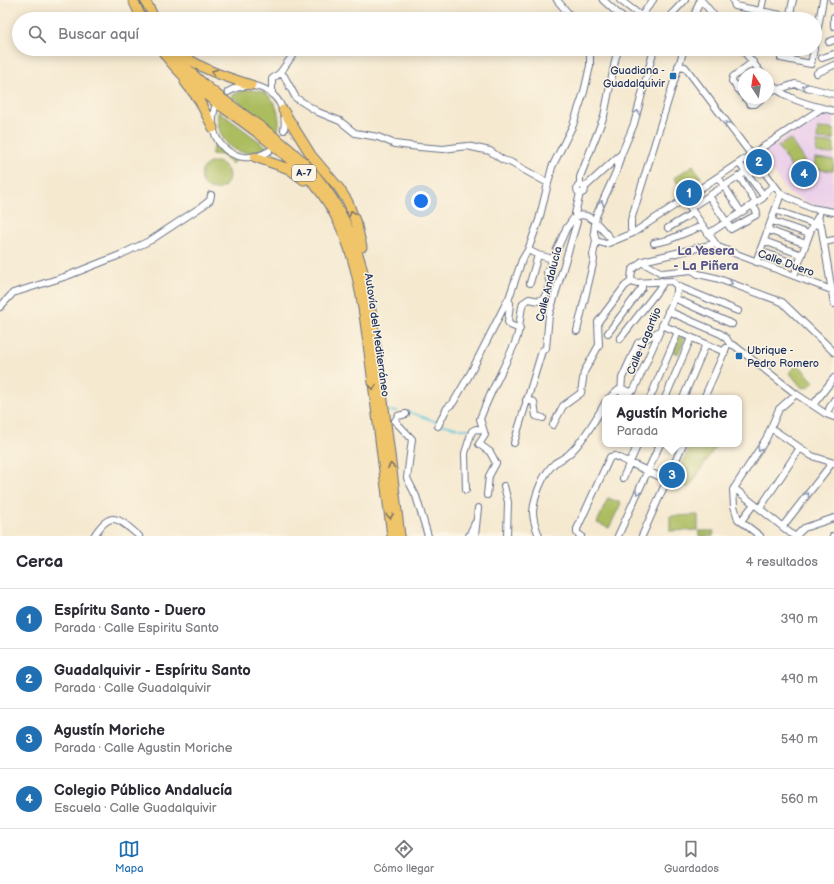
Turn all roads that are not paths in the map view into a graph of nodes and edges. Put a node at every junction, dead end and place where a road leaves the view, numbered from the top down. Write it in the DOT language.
graph roads {
  1 [pos="133,0"];
  2 [pos="141,0"];
  3 [pos="145,0"];
  4 [pos="558,0"];
  5 [pos="603,0"];
  6 [pos="620,0"];
  7 [pos="654,0"];
  8 [pos="685,0"];
  9 [pos="701,0"];
  10 [pos="733,0"];
  11 [pos="763,0"];
  12 [pos="793,0"];
  13 [pos="824,0"];
  14 [pos="761,11"];
  15 [pos="139,12"];
  16 [pos="147,12"];
  17 [pos="151,12"];
  18 [pos="567,12"];
  19 [pos="616,12"];
  20 [pos="633,12"];
  21 [pos="645,12"];
  22 [pos="674,12"];
  23 [pos="696,12"];
  24 [pos="711,12"];
  25 [pos="765,12"];
  26 [pos="790,12"];
  27 [pos="820,12"];
  28 [pos="834,17"];
  29 [pos="834,26"];
  30 [pos="834,54"];
  31 [pos="167,56"];
  32 [pos="170,56"];
  33 [pos="172,56"];
  34 [pos="185,56"];
  35 [pos="293,56"];
  36 [pos="590,56"];
  37 [pos="616,56"];
  38 [pos="652,56"];
  39 [pos="682,56"];
  40 [pos="748,56"];
  41 [pos="781,56"];
  42 [pos="813,56"];
  43 [pos="822,58"];
  44 [pos="753,62"];
  45 [pos="834,65"];
  46 [pos="678,66"];
  47 [pos="758,68"];
  48 [pos="280,73"];
  49 [pos="817,73"];
  50 [pos="251,85"];
  51 [pos="737,89"];
  52 [pos="776,89"];
  53 [pos="833,91"];
  54 [pos="228,92"];
  55 [pos="272,93"];
  56 [pos="215,108"];
  57 [pos="822,108"];
  58 [pos="283,110"];
  59 [pos="834,111"];
  60 [pos="213,128"];
  61 [pos="284,130"];
  62 [pos="269,151"];
  63 [pos="622,152"];
  64 [pos="750,156"];
  65 [pos="255,157"];
  66 [pos="739,163"];
  67 [pos="746,172"];
  68 [pos="740,176"];
  69 [pos="718,177"];
  70 [pos="548,183"];
  71 [pos="724,186"];
  72 [pos="774,186"];
  73 [pos="581,189"];
  74 [pos="781,194"];
  75 [pos="211,195"];
  76 [pos="709,196"];
  77 [pos="764,196"];
  78 [pos="684,199"];
  79 [pos="754,204"];
  80 [pos="692,210"];
  81 [pos="776,210"];
  82 [pos="741,212"];
  83 [pos="834,212"];
  84 [pos="819,213"];
  85 [pos="576,218"];
  86 [pos="772,221"];
  87 [pos="726,222"];
  88 [pos="595,224"];
  89 [pos="814,224"];
  90 [pos="702,226"];
  91 [pos="822,226"];
  92 [pos="668,228"];
  93 [pos="768,230"];
  94 [pos="633,233"];
  95 [pos="708,234"];
  96 [pos="809,234"];
  97 [pos="610,238"];
  98 [pos="834,240"];
  99 [pos="596,241"];
  100 [pos="764,241"];
  101 [pos="824,242"];
  102 [pos="654,243"];
  103 [pos="714,244"];
  104 [pos="806,244"];
  105 [pos="350,248"];
  106 [pos="528,250"];
  107 [pos="760,251"];
  108 [pos="538,255"];
  109 [pos="802,255"];
  110 [pos="554,259"];
  111 [pos="641,262"];
  112 [pos="756,262"];
  113 [pos="798,265"];
  114 [pos="831,266"];
  115 [pos="794,276"];
  116 [pos="365,278"];
  117 [pos="632,281"];
  118 [pos="661,281"];
  119 [pos="530,283"];
  120 [pos="642,283"];
  121 [pos="677,286"];
  122 [pos="833,291"];
  123 [pos="674,298"];
  124 [pos="508,301"];
  125 [pos="834,304"];
  126 [pos="0,307"];
  127 [pos="668,311"];
  128 [pos="738,311"];
  129 [pos="732,324"];
  130 [pos="661,328"];
  131 [pos="520,329"];
  132 [pos="577,331"];
  133 [pos="678,332"];
  134 [pos="608,333"];
  135 [pos="691,338"];
  136 [pos="620,339"];
  137 [pos="706,344"];
  138 [pos="730,344"];
  139 [pos="372,348"];
  140 [pos="724,352"];
  141 [pos="834,352"];
  142 [pos="834,378"];
  143 [pos="620,388"];
  144 [pos="796,394"];
  145 [pos="612,395"];
  146 [pos="625,395"];
  147 [pos="651,395"];
  148 [pos="666,395"];
  149 [pos="684,395"];
  150 [pos="705,395"];
  151 [pos="526,400"];
  152 [pos="834,400"];
  153 [pos="813,405"];
  154 [pos="602,408"];
  155 [pos="829,409"];
  156 [pos="406,414"];
  157 [pos="834,417"];
  158 [pos="543,418"];
  159 [pos="553,425"];
  160 [pos="438,426"];
  161 [pos="771,428"];
  162 [pos="486,431"];
  163 [pos="514,442"];
  164 [pos="637,447"];
  165 [pos="659,447"];
  166 [pos="682,447"];
  167 [pos="800,448"];
  168 [pos="629,463"];
  169 [pos="833,463"];
  170 [pos="648,472"];
  171 [pos="622,478"];
  172 [pos="667,480"];
  173 [pos="504,486"];
  174 [pos="734,488"];
  175 [pos="466,490"];
  176 [pos="487,495"];
  177 [pos="754,504"];
  178 [pos="478,508"];
  179 [pos="760,508"];
  180 [pos="834,518"];
  181 [pos="476,521"];
  182 [pos="741,521"];
  183 [pos="783,526"];
  184 [pos="396,534"];
  185 [pos="94,536"];
  186 [pos="139,536"];
  187 [pos="428,536"];
  188 [pos="469,536"];
  189 [pos="476,536"];
  190 [pos="507,536"];
  191 [pos="539,536"];
  192 [pos="581,536"];
  193 [pos="618,536"];
  194 [pos="642,536"];
  195 [pos="760,536"];
  196 [pos="795,536"];
  1 -- 15 [label="highway"];
  2 -- 16 [label="highway"];
  3 -- 17 [label="highway"];
  4 -- 18 [label="street"];
  5 -- 19 [label="street"];
  6 -- 20 [label="street"];
  7 -- 21 [label="street"];
  8 -- 22 [label="street"];
  9 -- 23 [label="street"];
  9 -- 24 [label="street"];
  10 -- 14 [label="street"];
  11 -- 14 [label="street"];
  12 -- 26 [label="street"];
  13 -- 27 [label="street"];
  14 -- 25 [label="street"];
  28 -- 29 [label="street"];
  30 -- 43 [label="street"];
  31 -- 60 [label="highway"];
  32 -- 105 [label="highway, Autovía del Mediterráneo / A-7"];
  33 -- 116 [label="highway, Autovía del Mediterráneo / A-7"];
  50 -- 34 [label="highway, one-way"];
  35 -- 48 [label="street"];
  36 -- 70 [label="street"];
  37 -- 73 [label="street"];
  63 -- 38 [label="street, one-way"];
  39 -- 46 [label="street"];
  40 -- 44 [label="street"];
  41 -- 42 [label="street"];
  44 -- 47 [label="street"];
  44 -- 51 [label="street"];
  45 -- 49 [label="street"];
  64 -- 46 [label="street, one-way"];
  46 -- 94 [label="street"];
  48 -- 55 [label="street"];
  48 -- 70 [label="street"];
  50 -- 54 [label="street"];
  50 -- 55 [label="street"];
  53 -- 52 [label="street, one-way"];
  52 -- 57 [label="street"];
  55 -- 58 [label="street"];
  56 -- 60 [label="street"];
  57 -- 59 [label="street"];
  57 -- 64 [label="street"];
  58 -- 61 [label="street"];
  116 -- 58 [label="highway, one-way"];
  60 -- 65 [label="street"];
  62 -- 65 [label="street"];
  63 -- 73 [label="street"];
  88 -- 63 [label="street, one-way"];
  64 -- 66 [label="street"];
  64 -- 72 [label="street"];
  65 -- 105 [label="highway"];
  66 -- 67 [label="street"];
  66 -- 69 [label="street"];
  67 -- 68 [label="street"];
  67 -- 77 [label="street"];
  68 -- 71 [label="street"];
  68 -- 79 [label="street"];
  69 -- 71 [label="street"];
  69 -- 78 [label="street"];
  70 -- 106 [label="street"];
  71 -- 76 [label="street"];
  71 -- 82 [label="street"];
  72 -- 74 [label="street"];
  72 -- 77 [label="street"];
  73 -- 85 [label="street"];
  74 -- 81 [label="street"];
  74 -- 84 [label="street"];
  75 -- 126 [label="street"];
  76 -- 80 [label="street"];
  76 -- 87 [label="street"];
  77 -- 79 [label="street"];
  78 -- 80 [label="street"];
  78 -- 94 [label="street"];
  79 -- 82 [label="street"];
  79 -- 87 [label="street"];
  80 -- 90 [label="street"];
  80 -- 92 [label="street"];
  81 -- 86 [label="street"];
  81 -- 89 [label="street"];
  82 -- 87 [label="street"];
  83 -- 84 [label="street"];
  84 -- 89 [label="street"];
  84 -- 91 [label="street"];
  85 -- 88 [label="street"];
  85 -- 110 [label="street"];
  85 -- 151 [label="street, Calle Andalucía"];
  86 -- 93 [label="street"];
  86 -- 96 [label="street"];
  87 -- 95 [label="street"];
  88 -- 97 [label="street"];
  88 -- 99 [label="street"];
  89 -- 91 [label="street"];
  89 -- 96 [label="street"];
  90 -- 95 [label="street"];
  90 -- 102 [label="street"];
  91 -- 101 [label="street"];
  93 -- 100 [label="street"];
  93 -- 104 [label="street"];
  94 -- 99 [label="street"];
  95 -- 103 [label="street"];
  96 -- 104 [label="street"];
  98 -- 101 [label="street"];
  99 -- 132 [label="street"];
  100 -- 107 [label="street"];
  100 -- 109 [label="street"];
  101 -- 114 [label="street"];
  103 -- 111 [label="street"];
  103 -- 112 [label="street, Calle Duero"];
  104 -- 109 [label="street"];
  105 -- 139 [label="highway, Autovía del Mediterráneo / A-7"];
  106 -- 108 [label="street"];
  106 -- 124 [label="street"];
  107 -- 112 [label="street"];
  107 -- 113 [label="street"];
  108 -- 110 [label="street"];
  108 -- 119 [label="street"];
  109 -- 113 [label="street"];
  110 -- 131 [label="street"];
  111 -- 117 [label="street"];
  111 -- 141 [label="street, one-way"];
  112 -- 115 [label="street, Calle Duero"];
  113 -- 115 [label="street"];
  114 -- 122 [label="street"];
  115 -- 122 [label="street, Calle Duero"];
  116 -- 139 [label="highway, Autovía del Mediterráneo / A-7"];
  117 -- 120 [label="street"];
  117 -- 159 [label="street"];
  118 -- 120 [label="street"];
  118 -- 121 [label="street"];
  118 -- 136 [label="street"];
  120 -- 134 [label="street"];
  121 -- 123 [label="street, Calle Lagartijo"];
  121 -- 128 [label="street"];
  122 -- 125 [label="street"];
  123 -- 127 [label="street, Calle Lagartijo"];
  123 -- 129 [label="street"];
  124 -- 131 [label="street"];
  124 -- 160 [label="street"];
  127 -- 130 [label="street, Calle Lagartijo"];
  127 -- 138 [label="street"];
  130 -- 133 [label="street"];
  130 -- 143 [label="street"];
  130 -- 143 [label="street, Calle Lagartijo"];
  131 -- 162 [label="street"];
  133 -- 135 [label="street"];
  133 -- 147 [label="street"];
  135 -- 137 [label="street"];
  135 -- 148 [label="street"];
  137 -- 140 [label="street"];
  137 -- 149 [label="street"];
  138 -- 140 [label="street"];
  138 -- 144 [label="street"];
  139 -- 184 [label="highway, Autovía del Mediterráneo / A-7"];
  140 -- 150 [label="street"];
  142 -- 153 [label="street"];
  143 -- 145 [label="street"];
  143 -- 146 [label="street"];
  144 -- 153 [label="street"];
  144 -- 161 [label="street"];
  151 -- 158 [label="street"];
  151 -- 163 [label="street, Calle Andalucía"];
  152 -- 155 [label="street"];
  153 -- 157 [label="street"];
  154 -- 191 [label="street"];
  156 -- 187 [label="street"];
  161 -- 167 [label="street"];
  161 -- 174 [label="street, one-way"];
  162 -- 175 [label="street"];
  162 -- 176 [label="street"];
  164 -- 168 [label="street"];
  165 -- 170 [label="street"];
  166 -- 172 [label="street"];
  167 -- 169 [label="street"];
  167 -- 179 [label="street"];
  168 -- 170 [label="street"];
  168 -- 171 [label="street"];
  168 -- 192 [label="street"];
  183 -- 169 [label="street, one-way"];
  170 -- 172 [label="street"];
  170 -- 193 [label="street, one-way"];
  172 -- 194 [label="street"];
  173 -- 190 [label="street"];
  174 -- 177 [label="street"];
  174 -- 182 [label="street"];
  177 -- 179 [label="street"];
  177 -- 182 [label="street"];
  178 -- 181 [label="street"];
  179 -- 183 [label="street"];
  180 -- 196 [label="street"];
  181 -- 188 [label="street"];
  181 -- 189 [label="street"];
  182 -- 195 [label="street"];
  183 -- 196 [label="street"];
  185 -- 186 [label="street"];
}
